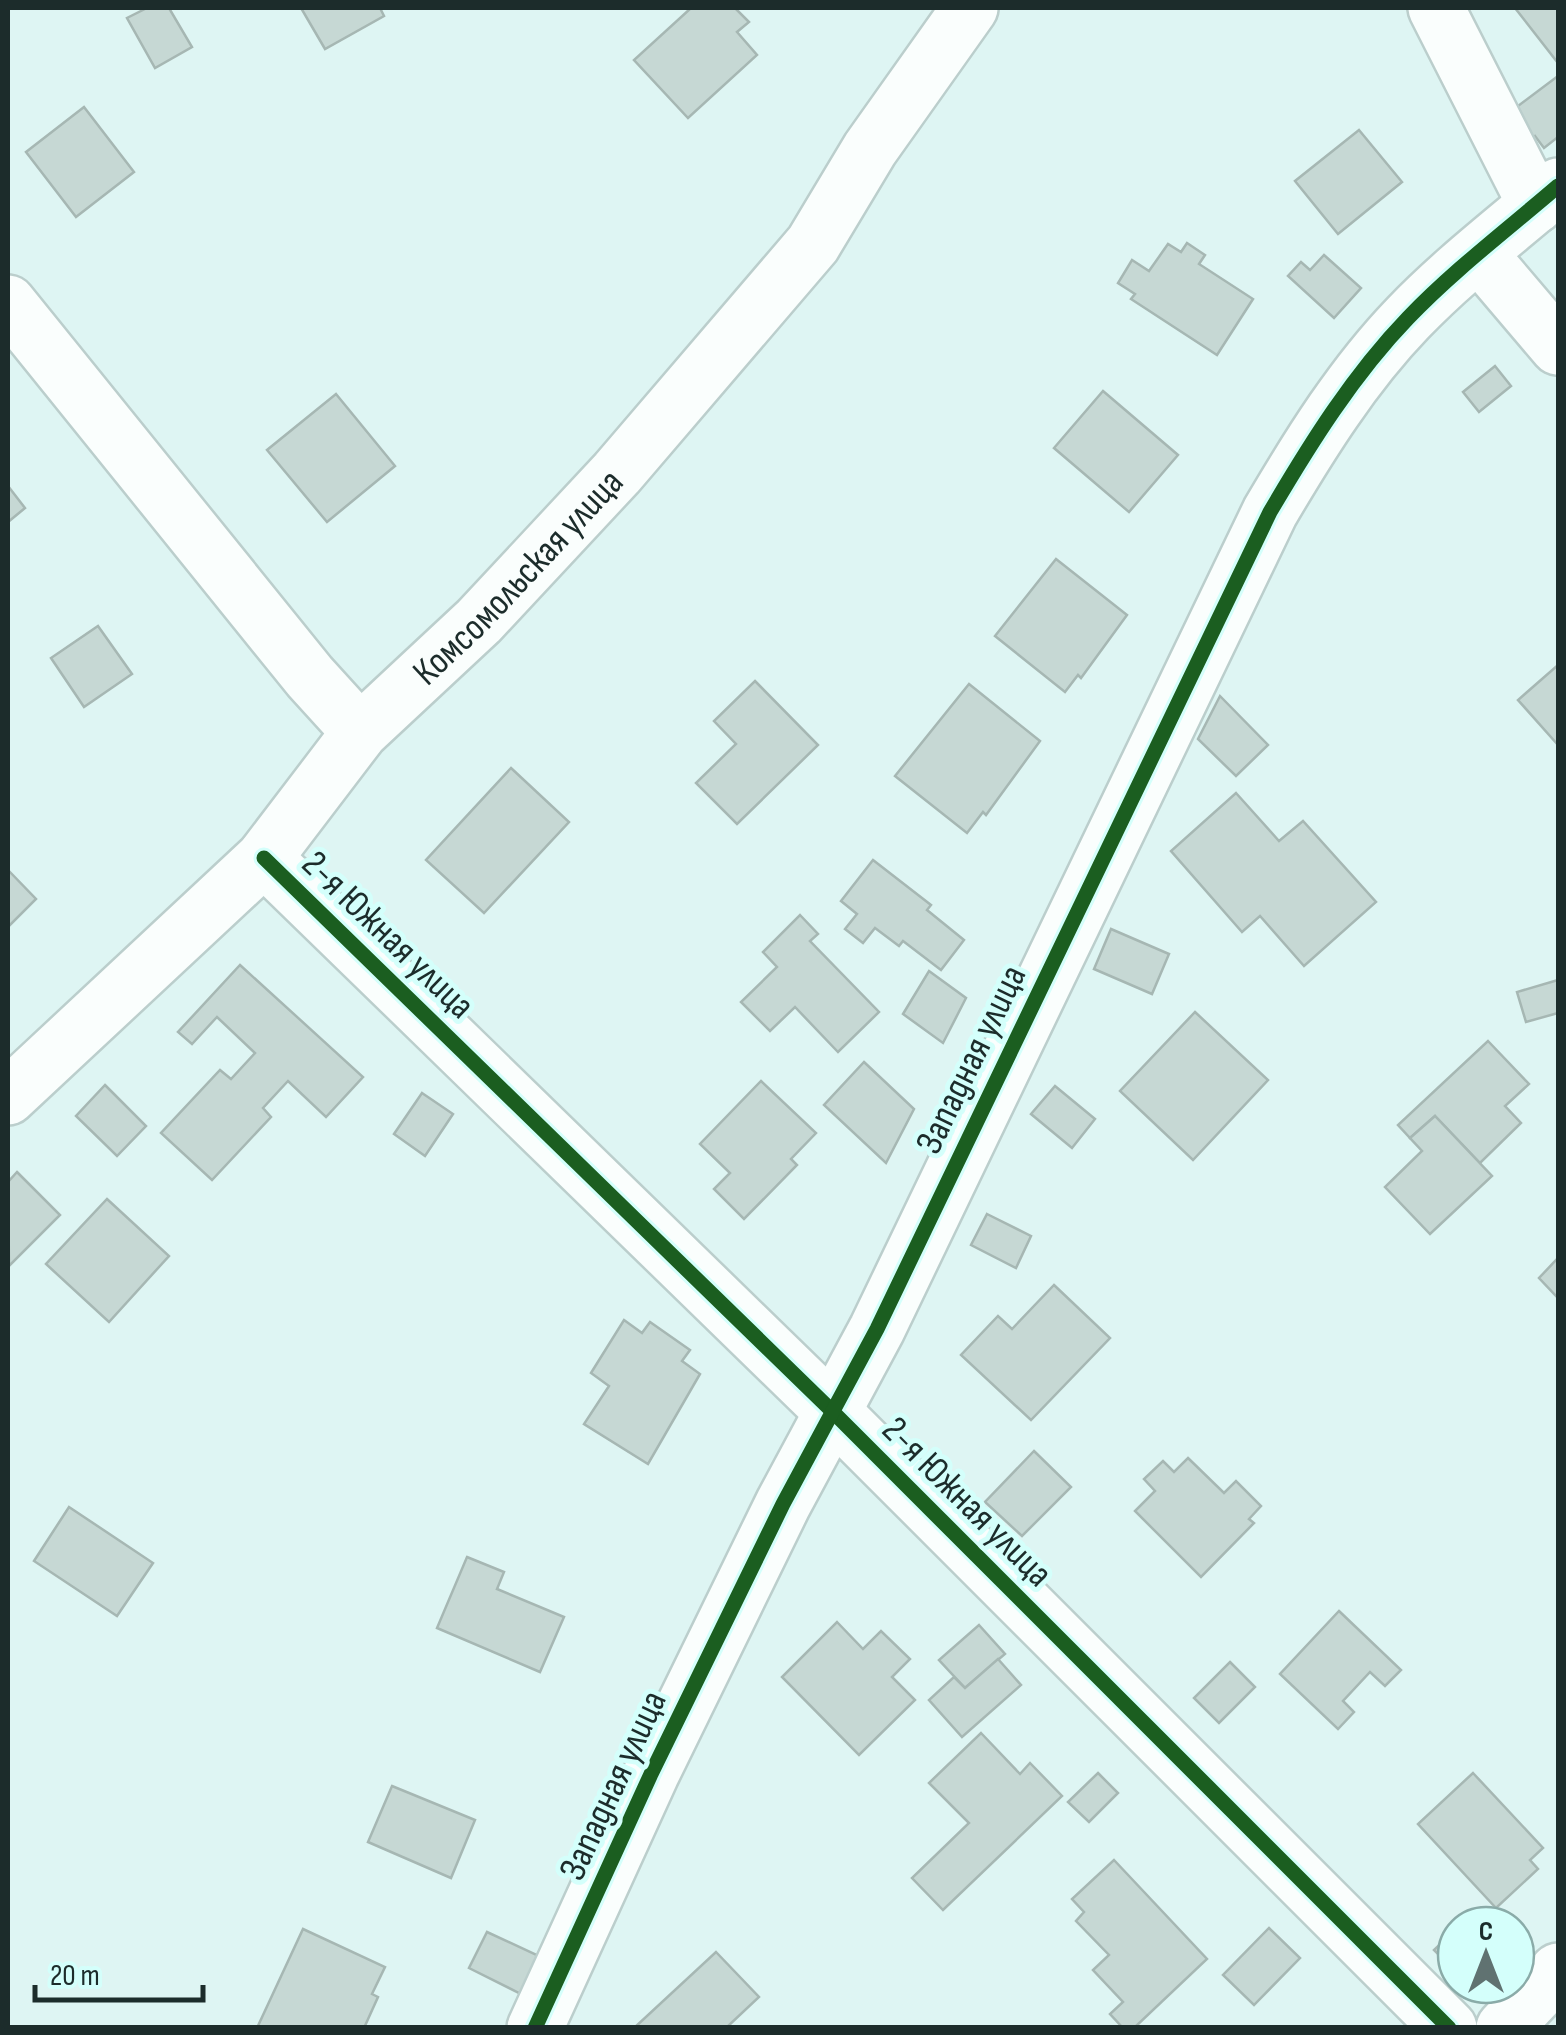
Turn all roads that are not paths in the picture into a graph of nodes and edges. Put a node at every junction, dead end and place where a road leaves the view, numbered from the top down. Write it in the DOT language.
graph roads {
  1 [pos="970,8"];
  2 [pos="1436,8"];
  3 [pos="1548,195"];
  4 [pos="1479,254"];
  5 [pos="8,303"];
  6 [pos="1558,348"];
  7 [pos="360,732"];
  8 [pos="264,858"];
  9 [pos="8,1097"];
  10 [pos="832,1411"];
  11 [pos="1558,1971"];
  12 [pos="535,2028"];
  13 [pos="1449,2028"];
  14 [pos="1504,2028"];
  1 -- 7 [label="street, Комсомольская улица"];
  2 -- 3 [label="street"];
  3 -- 4 [label="street, Западная улица"];
  4 -- 6 [label="street"];
  4 -- 10 [label="street, Западная улица"];
  5 -- 7 [label="street"];
  7 -- 8 [label="street, Комсомольская улица"];
  8 -- 9 [label="street, Комсомольская улица"];
  8 -- 10 [label="street, 2-я Южная улица"];
  10 -- 12 [label="street, Западная улица"];
  10 -- 13 [label="street, 2-я Южная улица"];
  11 -- 14 [label="street"];
}
